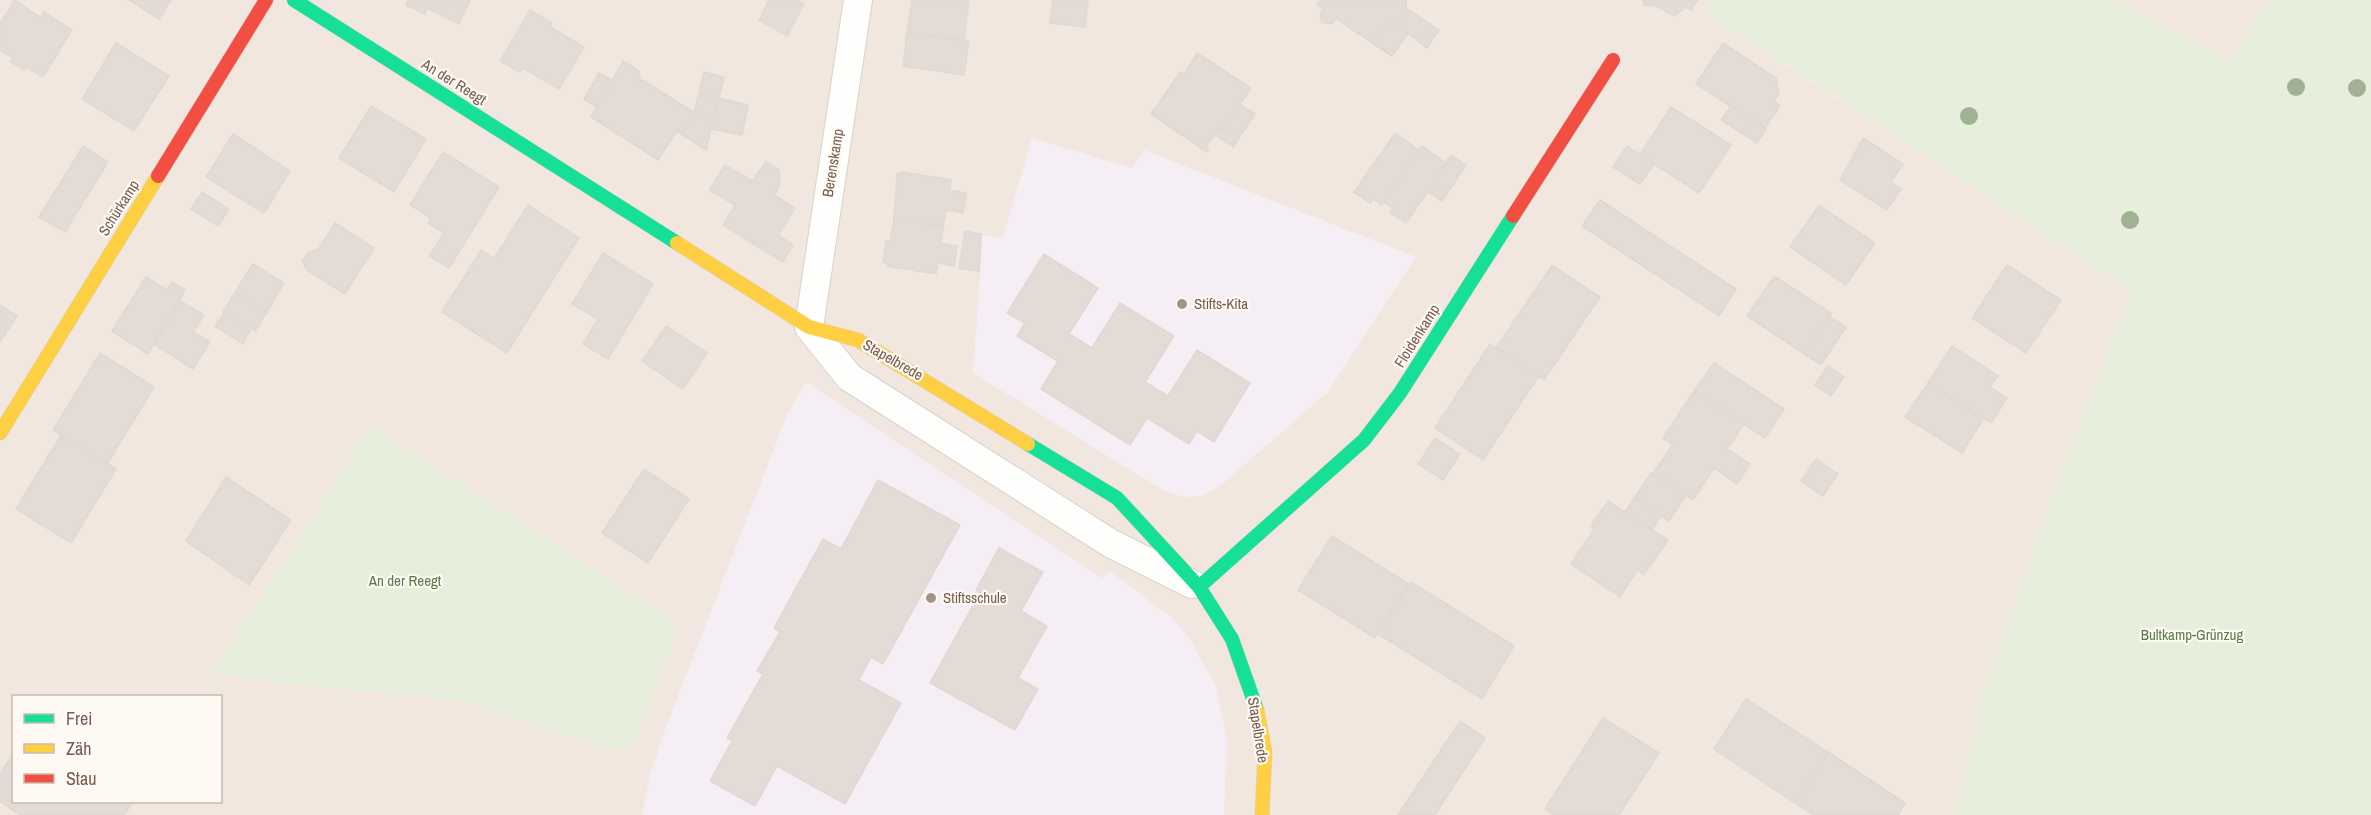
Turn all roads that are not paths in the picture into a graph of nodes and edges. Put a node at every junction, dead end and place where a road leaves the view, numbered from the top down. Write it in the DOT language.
graph roads {
  1 [pos="266,0"];
  2 [pos="294,0"];
  3 [pos="858,0"];
  4 [pos="1613,60"];
  5 [pos="809,327"];
  6 [pos="0,433"];
  7 [pos="1199,587"];
  8 [pos="1262,815"];
  1 -- 6 [label="street, Schürkamp"];
  2 -- 5 [label="street, An der Reegt"];
  3 -- 5 [label="street, Berenskamp"];
  4 -- 7 [label="street, Floidenkamp"];
  5 -- 7 [label="street"];
  5 -- 7 [label="street, Stapelbrede"];
  7 -- 8 [label="street, Stapelbrede"];
}
